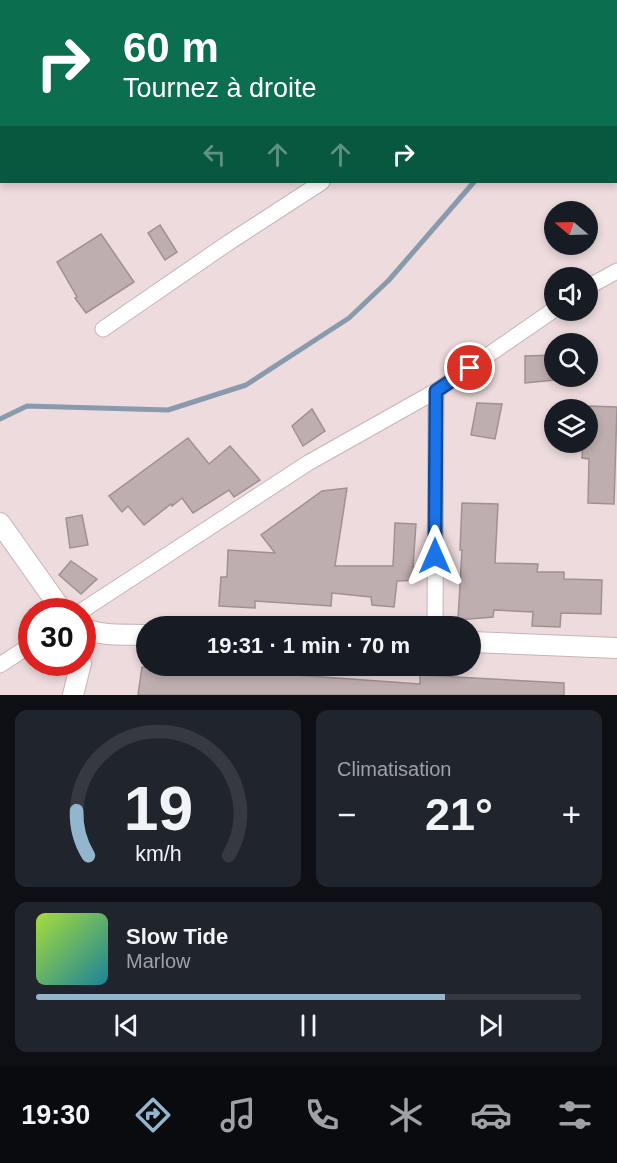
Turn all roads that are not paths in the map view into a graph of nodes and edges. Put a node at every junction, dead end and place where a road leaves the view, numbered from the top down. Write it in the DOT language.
graph roads {
  1 [pos="321,183"];
  2 [pos="617,271"];
  3 [pos="598,281"];
  4 [pos="544,317"];
  5 [pos="103,329"];
  6 [pos="436,391"];
  7 [pos="0,523"];
  8 [pos="53,598"];
  9 [pos="96,602"];
  10 [pos="435,616"];
  11 [pos="96,630"];
  12 [pos="136,633"];
  13 [pos="481,642"];
  14 [pos="617,648"];
  15 [pos="18,653"];
  16 [pos="0,665"];
  17 [pos="78,676"];
  18 [pos="73,695"];
  1 -- 5 [label="street"];
  2 -- 3 [label="street"];
  4 -- 6 [label="street"];
  6 -- 9 [label="street"];
  6 -- 10 [label="street"];
  7 -- 8 [label="street"];
  11 -- 12 [label="street"];
  13 -- 14 [label="street"];
  15 -- 16 [label="street"];
  17 -- 18 [label="street"];
}
